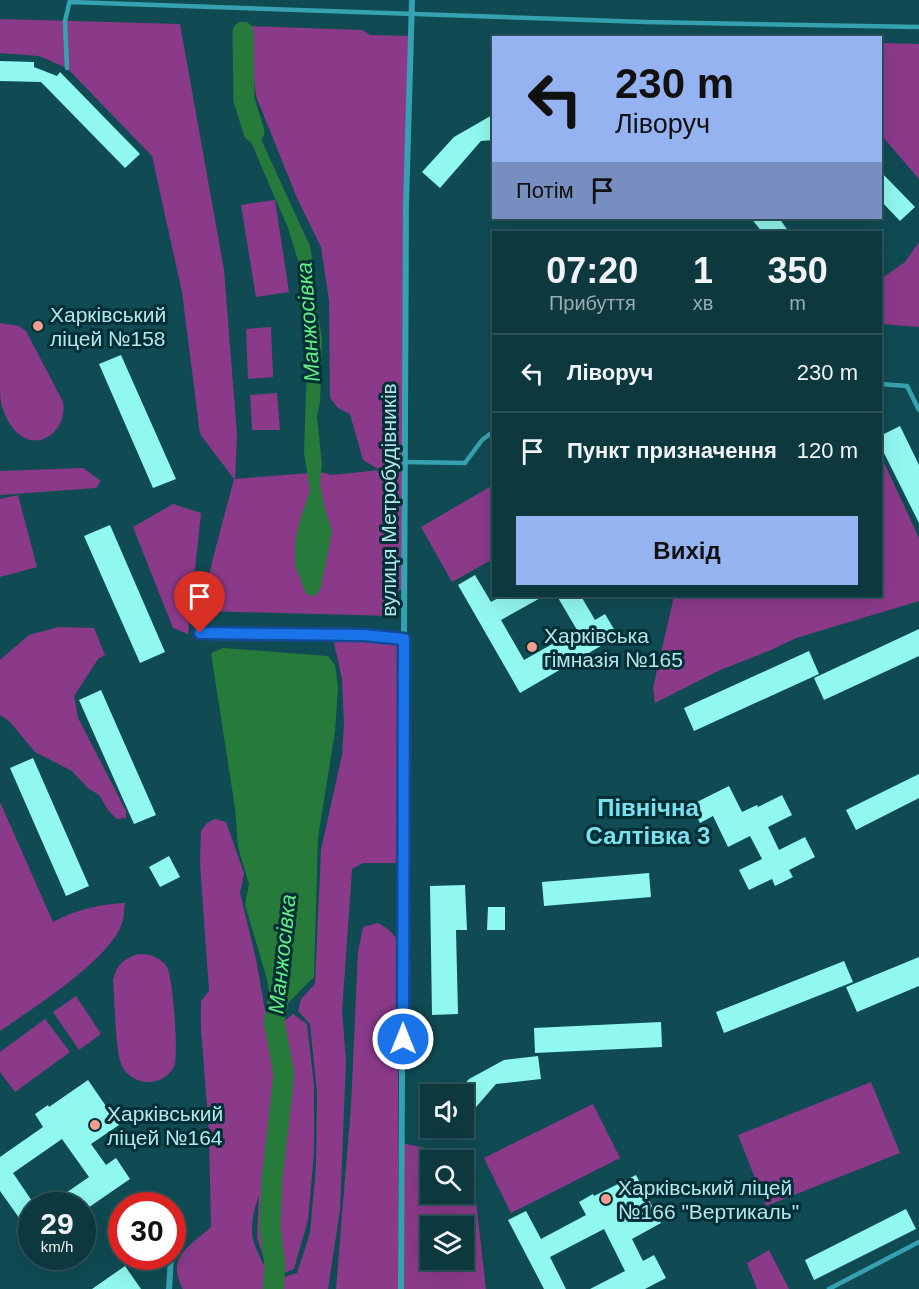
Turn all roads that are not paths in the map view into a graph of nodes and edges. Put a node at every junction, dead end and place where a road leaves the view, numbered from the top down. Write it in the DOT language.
graph roads {
  1 [pos="412,0"];
  2 [pos="70,1"];
  3 [pos="411,14"];
  4 [pos="919,27"];
  5 [pos="67,68"];
  6 [pos="882,384"];
  7 [pos="919,410"];
  8 [pos="492,433"];
  9 [pos="405,462"];
  10 [pos="200,633"];
  11 [pos="404,639"];
  12 [pos="919,1242"];
  13 [pos="170,1270"];
  14 [pos="169,1289"];
  15 [pos="401,1289"];
  16 [pos="829,1289"];
  1 -- 3 [label="street, вулиця Метробудівників"];
  2 -- 3 [label="lane"];
  2 -- 5 [label="lane"];
  3 -- 4 [label="lane"];
  3 -- 9 [label="street, вулиця Метробудівників"];
  6 -- 7 [label="lane"];
  8 -- 9 [label="lane"];
  9 -- 11 [label="street, вулиця Метробудівників"];
  10 -- 11 [label="lane"];
  11 -- 15 [label="street, вулиця Метробудівників"];
  12 -- 16 [label="lane"];
  13 -- 14 [label="street"];
}
